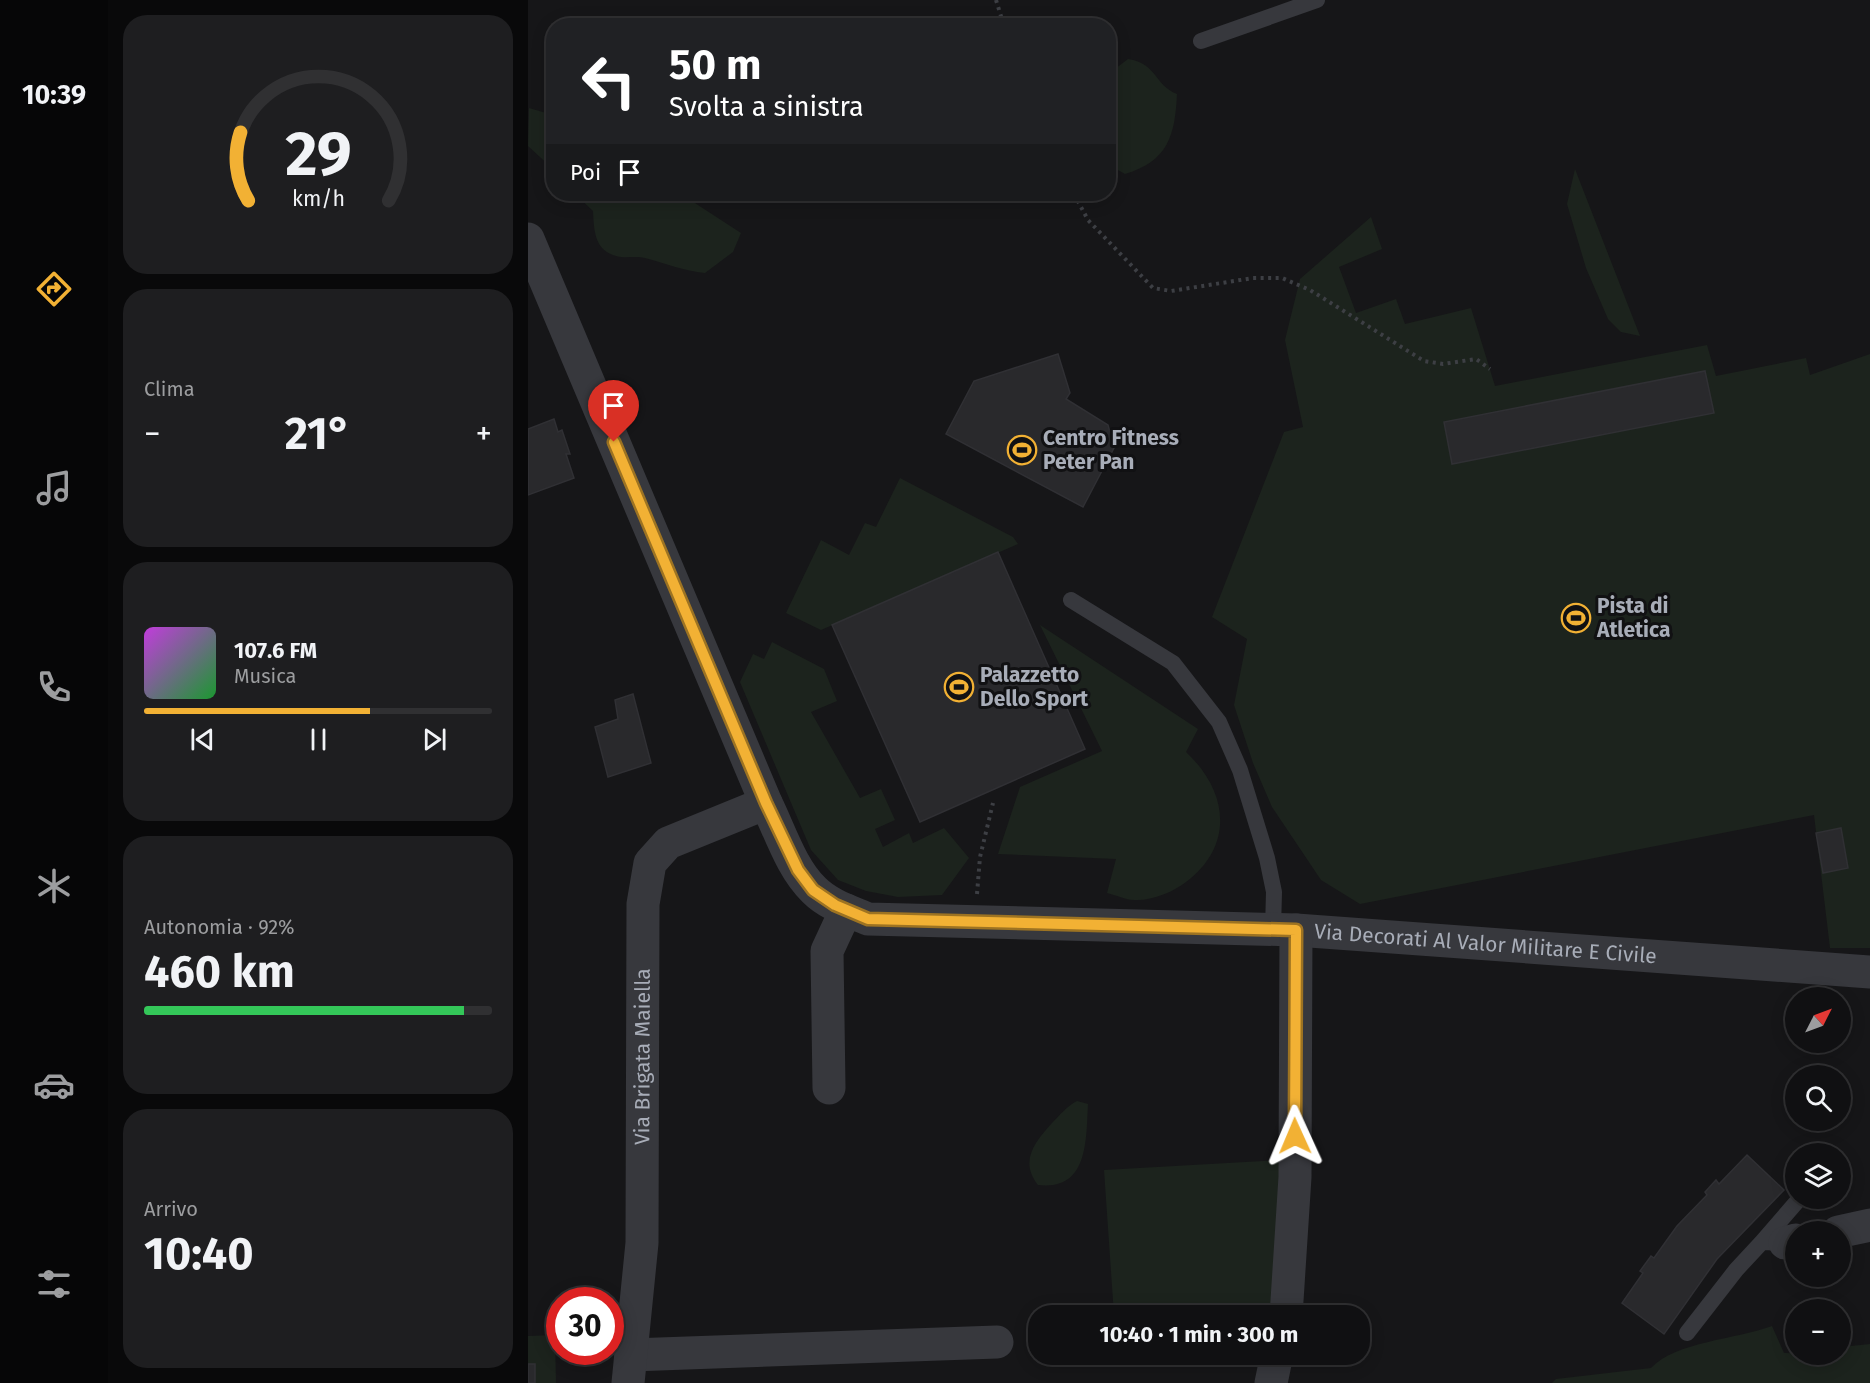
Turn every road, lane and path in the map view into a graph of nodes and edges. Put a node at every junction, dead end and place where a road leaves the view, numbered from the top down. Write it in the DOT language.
graph roads {
  1 [pos="996,0"];
  2 [pos="1317,0"];
  3 [pos="1002,18"];
  4 [pos="1201,41"];
  5 [pos="1078,201"];
  6 [pos="528,239"];
  7 [pos="1490,369"];
  8 [pos="1071,600"];
  9 [pos="766,803"];
  10 [pos="993,803"];
  11 [pos="846,910"];
  12 [pos="975,922"];
  13 [pos="1284,930"];
  14 [pos="1870,972"];
  15 [pos="829,1089"];
  16 [pos="1795,1209"];
  17 [pos="1870,1225"];
  18 [pos="1851,1229"];
  19 [pos="1781,1242"];
  20 [pos="1287,1305"];
  21 [pos="1687,1333"];
  22 [pos="997,1342"];
  23 [pos="1275,1365"];
  24 [pos="630,1369"];
  25 [pos="1271,1383"];
  1 -- 3 [label="path"];
  2 -- 4 [label="lane"];
  5 -- 7 [label="path"];
  6 -- 9 [label="street, Via Decorati Al Valor Militare E Civile"];
  8 -- 13 [label="lane"];
  9 -- 11 [label="street, Via Decorati Al Valor Militare E Civile"];
  9 -- 24 [label="street, Via Brigata Maiella"];
  10 -- 12 [label="path"];
  11 -- 12 [label="street, Via Decorati Al Valor Militare E Civile"];
  11 -- 15 [label="street"];
  12 -- 13 [label="street, Via Decorati Al Valor Militare E Civile"];
  13 -- 14 [label="street, Via Decorati Al Valor Militare E Civile"];
  13 -- 20 [label="street"];
  16 -- 19 [label="lane"];
  17 -- 18 [label="street"];
  19 -- 21 [label="lane"];
  22 -- 24 [label="street"];
  23 -- 25 [label="street"];
}
